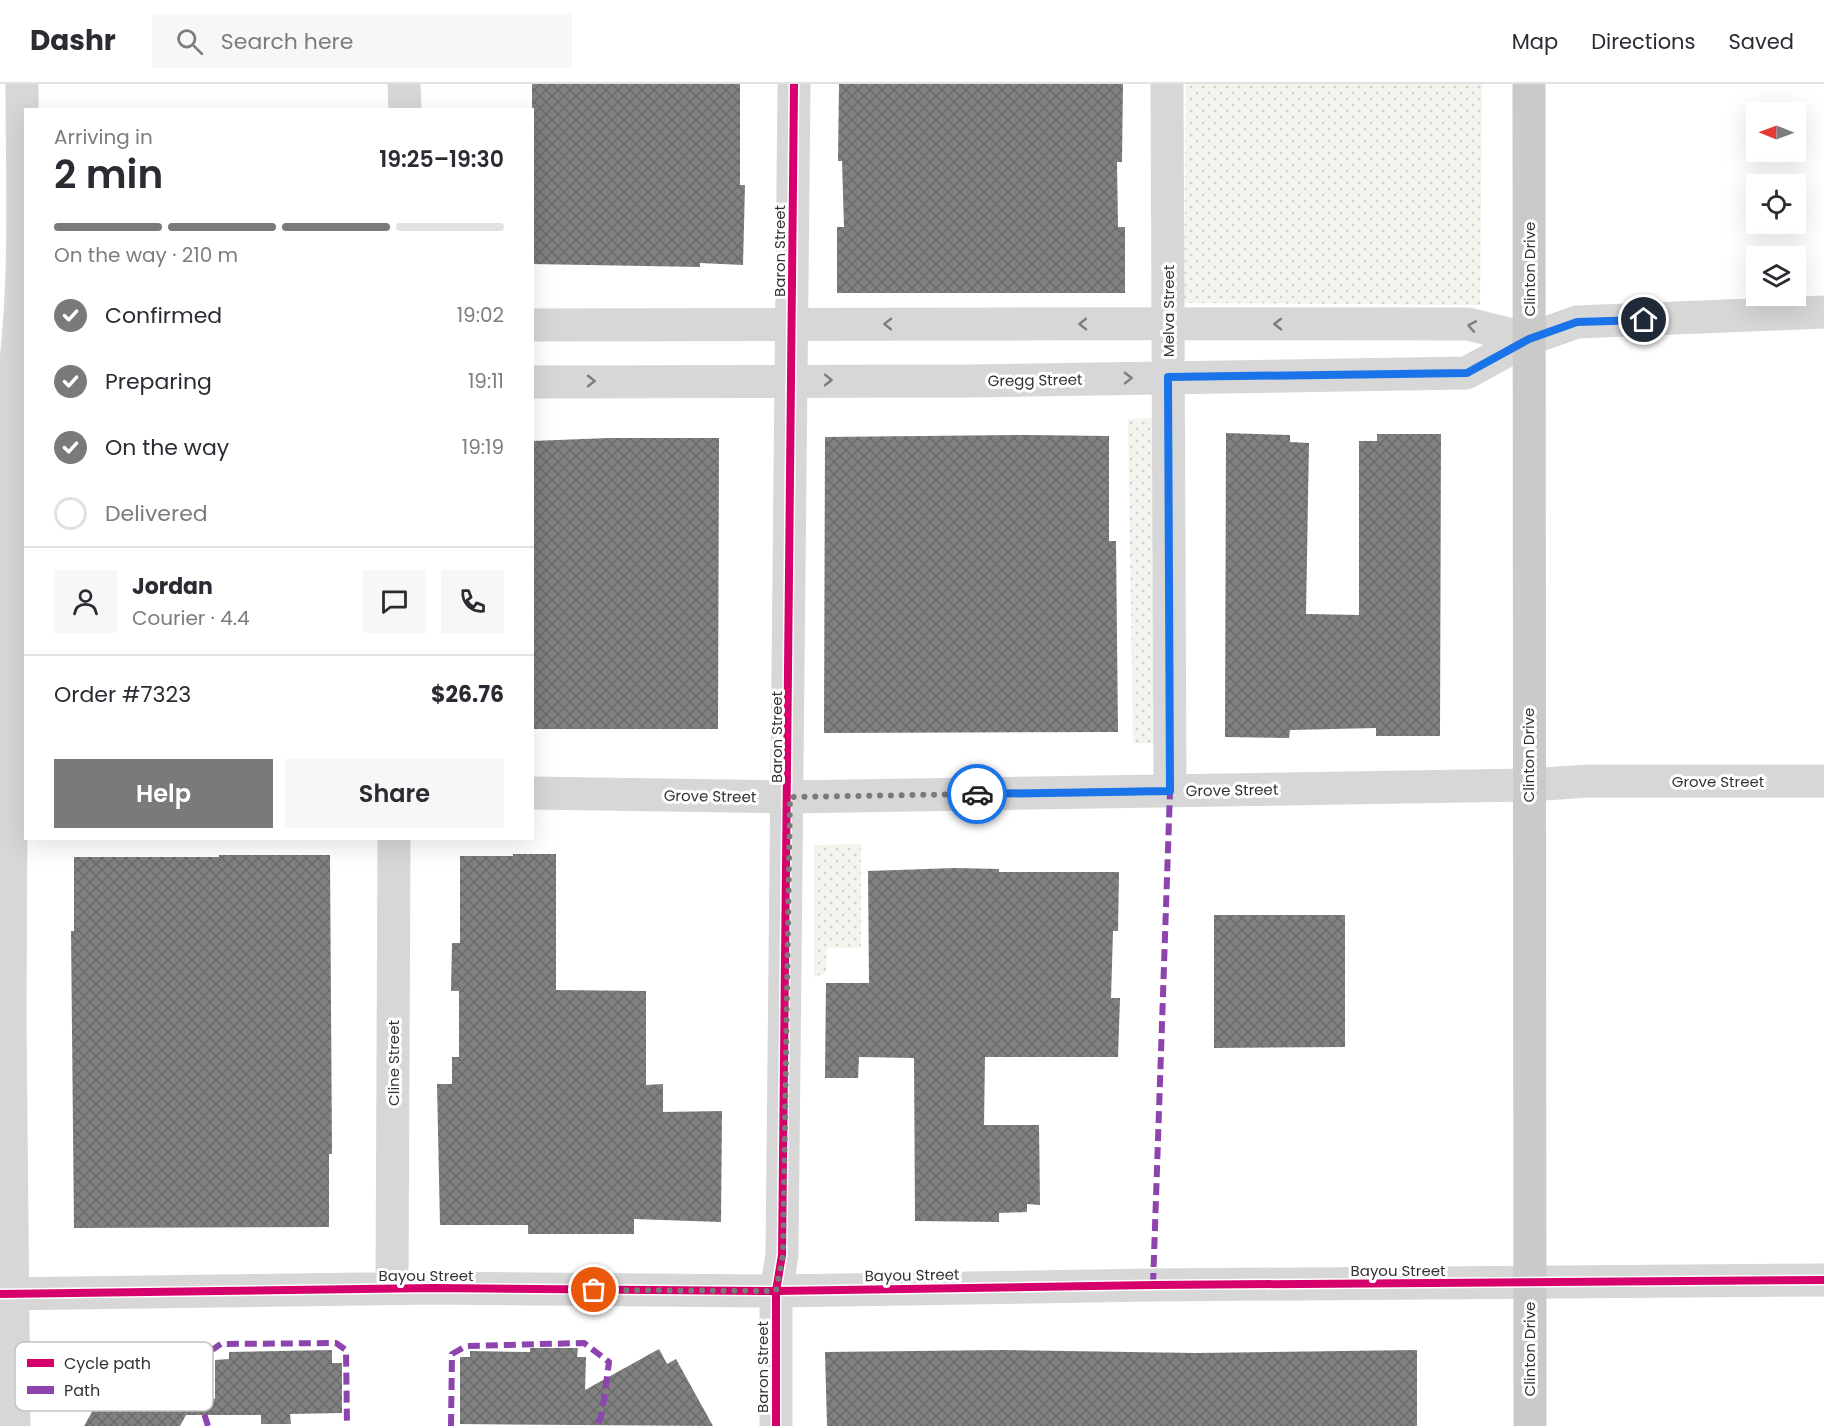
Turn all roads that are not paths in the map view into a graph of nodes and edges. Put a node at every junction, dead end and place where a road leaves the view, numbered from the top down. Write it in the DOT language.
graph roads {
  1 [pos="21,84"];
  2 [pos="404,84"];
  3 [pos="794,84"];
  4 [pos="1167,84"];
  5 [pos="1529,84"];
  6 [pos="405,108"];
  7 [pos="1824,312"];
  8 [pos="792,322"];
  9 [pos="1168,323"];
  10 [pos="534,325"];
  11 [pos="16,329"];
  12 [pos="1529,339"];
  13 [pos="1168,377"];
  14 [pos="790,380"];
  15 [pos="534,382"];
  16 [pos="13,385"];
  17 [pos="1824,781"];
  18 [pos="1528,785"];
  19 [pos="1170,791"];
  20 [pos="534,793"];
  21 [pos="12,795"];
  22 [pos="790,797"];
  23 [pos="394,840"];
  24 [pos="1824,1280"];
  25 [pos="1529,1283"];
  26 [pos="392,1288"];
  27 [pos="776,1291"];
  28 [pos="6,1293"];
  29 [pos="14,1426"];
  30 [pos="776,1426"];
  31 [pos="1530,1426"];
  1 -- 11 [label="street"];
  2 -- 6 [label="street"];
  3 -- 8 [label="street, Baron Street"];
  4 -- 9 [label="street, Melva Street"];
  5 -- 12 [label="main road, Clinton Drive"];
  7 -- 12 [label="street, Gregg Street"];
  9 -- 8 [label="street, one-way"];
  8 -- 10 [label="street"];
  8 -- 14 [label="street, Baron Street"];
  12 -- 9 [label="street, one-way"];
  9 -- 13 [label="street, Melva Street"];
  11 -- 16 [label="street"];
  12 -- 13 [label="street, Gregg Street"];
  12 -- 18 [label="main road, Clinton Drive"];
  14 -- 13 [label="street, Gregg Street, one-way"];
  13 -- 19 [label="street, Melva Street"];
  15 -- 14 [label="street, Gregg Street, one-way"];
  14 -- 22 [label="street, Baron Street"];
  16 -- 21 [label="street"];
  17 -- 18 [label="street, Grove Street"];
  18 -- 19 [label="street, Grove Street"];
  18 -- 25 [label="main road, Clinton Drive"];
  19 -- 22 [label="street, Grove Street"];
  20 -- 22 [label="street, Grove Street"];
  21 -- 28 [label="street"];
  22 -- 27 [label="street, Baron Street"];
  23 -- 26 [label="street, Cline Street"];
  24 -- 25 [label="street, Bayou Street"];
  25 -- 27 [label="street, Bayou Street"];
  25 -- 31 [label="main road, Clinton Drive"];
  26 -- 27 [label="street, Bayou Street"];
  26 -- 28 [label="street, Bayou Street"];
  27 -- 30 [label="street, Baron Street"];
  28 -- 29 [label="street"];
}
